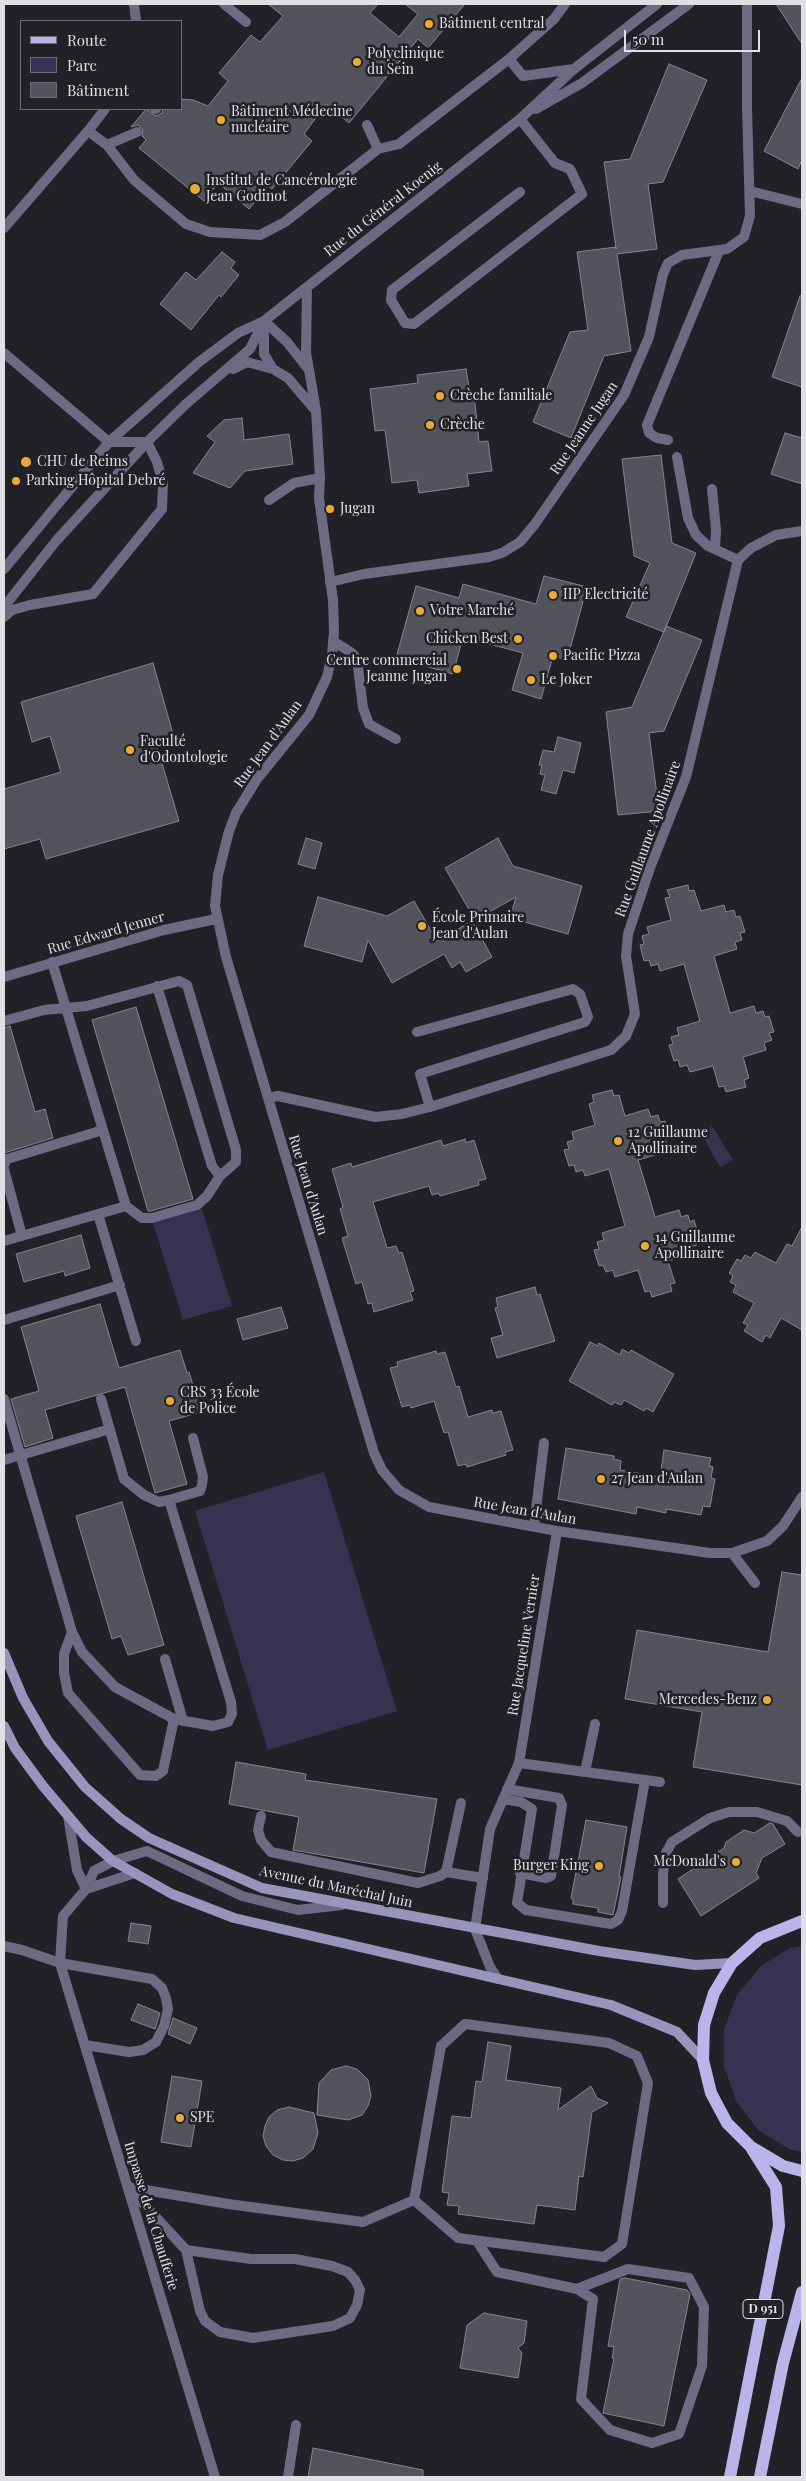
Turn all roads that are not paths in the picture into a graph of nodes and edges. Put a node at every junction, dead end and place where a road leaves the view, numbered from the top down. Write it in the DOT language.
graph roads {
  1 [pos="134,4"];
  2 [pos="224,4"];
  3 [pos="565,4"];
  4 [pos="657,4"];
  5 [pos="689,4"];
  6 [pos="747,4"];
  7 [pos="136,20"];
  8 [pos="246,22"];
  9 [pos="509,59"];
  10 [pos="574,69"];
  11 [pos="104,110"];
  12 [pos="520,119"];
  13 [pos="367,125"];
  14 [pos="88,131"];
  15 [pos="137,132"];
  16 [pos="107,146"];
  17 [pos="378,149"];
  18 [pos="750,191"];
  19 [pos="520,192"];
  20 [pos="802,204"];
  21 [pos="4,228"];
  22 [pos="719,251"];
  23 [pos="307,287"];
  24 [pos="264,321"];
  25 [pos="4,353"];
  26 [pos="273,369"];
  27 [pos="225,372"];
  28 [pos="311,372"];
  29 [pos="316,411"];
  30 [pos="668,440"];
  31 [pos="109,442"];
  32 [pos="147,442"];
  33 [pos="677,457"];
  34 [pos="320,478"];
  35 [pos="712,489"];
  36 [pos="269,500"];
  37 [pos="802,530"];
  38 [pos="715,549"];
  39 [pos="738,560"];
  40 [pos="4,569"];
  41 [pos="330,582"];
  42 [pos="4,607"];
  43 [pos="4,618"];
  44 [pos="333,642"];
  45 [pos="396,739"];
  46 [pos="216,919"];
  47 [pos="52,962"];
  48 [pos="4,977"];
  49 [pos="157,986"];
  50 [pos="66,1008"];
  51 [pos="4,1021"];
  52 [pos="417,1032"];
  53 [pos="268,1098"];
  54 [pos="430,1108"];
  55 [pos="103,1130"];
  56 [pos="4,1167"];
  57 [pos="220,1176"];
  58 [pos="126,1206"];
  59 [pos="98,1214"];
  60 [pos="22,1236"];
  61 [pos="4,1241"];
  62 [pos="120,1285"];
  63 [pos="4,1320"];
  64 [pos="136,1340"];
  65 [pos="4,1399"];
  66 [pos="102,1399"];
  67 [pos="110,1429"];
  68 [pos="193,1438"];
  69 [pos="544,1443"];
  70 [pos="20,1455"];
  71 [pos="4,1460"];
  72 [pos="802,1497"];
  73 [pos="168,1500"];
  74 [pos="534,1526"];
  75 [pos="556,1531"];
  76 [pos="732,1553"];
  77 [pos="755,1583"];
  78 [pos="72,1632"];
  79 [pos="4,1653"];
  80 [pos="165,1659"];
  81 [pos="179,1720"];
  82 [pos="595,1724"];
  83 [pos="4,1726"];
  84 [pos="519,1763"];
  85 [pos="585,1772"];
  86 [pos="645,1780"];
  87 [pos="660,1782"];
  88 [pos="505,1794"];
  89 [pos="461,1803"];
  90 [pos="68,1816"];
  91 [pos="261,1816"];
  92 [pos="798,1832"];
  93 [pos="113,1860"];
  94 [pos="446,1872"];
  95 [pos="135,1873"];
  96 [pos="520,1874"];
  97 [pos="483,1878"];
  98 [pos="86,1888"];
  99 [pos="663,1903"];
  100 [pos="342,1905"];
  101 [pos="800,1919"];
  102 [pos="475,1929"];
  103 [pos="4,1946"];
  104 [pos="60,1963"];
  105 [pos="732,1964"];
  106 [pos="498,1979"];
  107 [pos="85,2046"];
  108 [pos="703,2060"];
  109 [pos="751,2147"];
  110 [pos="802,2171"];
  111 [pos="128,2187"];
  112 [pos="414,2200"];
  113 [pos="477,2241"];
  114 [pos="186,2250"];
  115 [pos="577,2289"];
  116 [pos="802,2292"];
  117 [pos="296,2424"];
  118 [pos="215,2477"];
  119 [pos="288,2477"];
  120 [pos="730,2477"];
  121 [pos="760,2477"];
  1 -- 7 [label="street"];
  2 -- 8 [label="street"];
  3 -- 9 [label="street"];
  4 -- 10 [label="street, Rue du Général Koenig"];
  5 -- 12 [label="street, Rue du Général Koenig"];
  6 -- 18 [label="street, Rue Jeanne Jugan"];
  9 -- 10 [label="street"];
  9 -- 17 [label="street"];
  10 -- 12 [label="street, Rue du Général Koenig"];
  11 -- 14 [label="street"];
  12 -- 19 [label="street"];
  12 -- 23 [label="street, Rue du Général Koenig"];
  13 -- 17 [label="street"];
  14 -- 16 [label="street"];
  14 -- 21 [label="street"];
  15 -- 16 [label="street"];
  16 -- 17 [label="street"];
  18 -- 20 [label="street"];
  18 -- 22 [label="street, Rue Jeanne Jugan"];
  22 -- 30 [label="street"];
  22 -- 41 [label="street, Rue Jeanne Jugan"];
  23 -- 24 [label="street, Rue du Général Koenig"];
  23 -- 28 [label="street, Rue Jean d'Aulan"];
  24 -- 26 [label="street"];
  24 -- 27 [label="street, Rue du Général Koenig"];
  24 -- 28 [label="street"];
  24 -- 31 [label="street, Rue du Général Koenig"];
  25 -- 31 [label="street"];
  26 -- 27 [label="street"];
  26 -- 29 [label="street"];
  27 -- 32 [label="street, Rue du Général Koenig"];
  28 -- 29 [label="street, Rue Jean d'Aulan"];
  29 -- 34 [label="street, Rue Jean d'Aulan"];
  31 -- 32 [label="street"];
  31 -- 40 [label="street, Rue du Général Koenig"];
  32 -- 42 [label="street, Rue du Général Koenig"];
  32 -- 43 [label="street"];
  33 -- 38 [label="street"];
  34 -- 36 [label="street"];
  34 -- 41 [label="street, Rue Jean d'Aulan"];
  35 -- 38 [label="street"];
  37 -- 39 [label="street"];
  38 -- 39 [label="street"];
  39 -- 54 [label="street, Rue Guillaume Apollinaire"];
  41 -- 44 [label="street, Rue Jean d'Aulan"];
  44 -- 45 [label="street"];
  44 -- 46 [label="street, Rue Jean d'Aulan"];
  46 -- 47 [label="street, Rue Edward Jenner"];
  46 -- 53 [label="street, Rue Jean d'Aulan"];
  47 -- 48 [label="street, Rue Edward Jenner"];
  47 -- 50 [label="street"];
  49 -- 50 [label="street"];
  49 -- 57 [label="street"];
  49 -- 57 [label="street"];
  50 -- 51 [label="street"];
  50 -- 55 [label="street"];
  52 -- 54 [label="street"];
  53 -- 54 [label="street, Rue Guillaume Apollinaire"];
  53 -- 74 [label="street, Rue Jean d'Aulan"];
  55 -- 56 [label="street"];
  55 -- 58 [label="street"];
  56 -- 60 [label="street"];
  57 -- 58 [label="street"];
  58 -- 59 [label="street"];
  59 -- 60 [label="street"];
  59 -- 62 [label="street"];
  60 -- 61 [label="street"];
  62 -- 63 [label="street"];
  62 -- 64 [label="street"];
  65 -- 70 [label="street"];
  66 -- 67 [label="street"];
  67 -- 70 [label="street"];
  67 -- 73 [label="street"];
  68 -- 73 [label="street"];
  69 -- 74 [label="street"];
  70 -- 71 [label="street"];
  70 -- 78 [label="street"];
  72 -- 76 [label="street, Rue Jean d'Aulan"];
  73 -- 81 [label="street"];
  74 -- 75 [label="street, Rue Jean d'Aulan"];
  75 -- 76 [label="street, Rue Jean d'Aulan"];
  75 -- 84 [label="street, Rue Jacqueline Vernier"];
  76 -- 77 [label="street"];
  78 -- 81 [label="street"];
  78 -- 81 [label="street"];
  79 -- 100 [label="main road, Avenue du Maréchal Juin"];
  80 -- 81 [label="street"];
  82 -- 85 [label="street"];
  83 -- 90 [label="main road"];
  84 -- 85 [label="street"];
  84 -- 88 [label="street, Rue Jacqueline Vernier"];
  85 -- 86 [label="street"];
  86 -- 87 [label="street"];
  86 -- 96 [label="street"];
  88 -- 96 [label="street"];
  88 -- 96 [label="street"];
  88 -- 97 [label="street, Rue Jacqueline Vernier"];
  89 -- 94 [label="street"];
  90 -- 93 [label="main road"];
  90 -- 98 [label="street"];
  91 -- 94 [label="street"];
  92 -- 99 [label="street"];
  93 -- 95 [label="main road"];
  93 -- 98 [label="street"];
  93 -- 100 [label="street"];
  94 -- 97 [label="street"];
  95 -- 98 [label="street"];
  95 -- 106 [label="main road"];
  97 -- 102 [label="street, Rue Jacqueline Vernier"];
  98 -- 104 [label="street"];
  100 -- 102 [label="main road, Avenue du Maréchal Juin"];
  101 -- 105 [label="main road"];
  102 -- 105 [label="main road, Avenue du Maréchal Juin"];
  102 -- 106 [label="street"];
  103 -- 104 [label="street"];
  104 -- 107 [label="street, Impasse de la Chaufferie"];
  104 -- 107 [label="street"];
  105 -- 108 [label="main road"];
  106 -- 108 [label="main road"];
  107 -- 111 [label="street, Impasse de la Chaufferie"];
  108 -- 109 [label="main road"];
  109 -- 110 [label="main road"];
  109 -- 120 [label="main road, D 951"];
  111 -- 112 [label="street"];
  111 -- 114 [label="street"];
  111 -- 118 [label="street, Impasse de la Chaufferie"];
  112 -- 113 [label="street"];
  112 -- 113 [label="street"];
  113 -- 115 [label="street"];
  114 -- 114 [label="street"];
  115 -- 115 [label="street"];
  116 -- 121 [label="main road, D 951"];
  117 -- 119 [label="street"];
}
